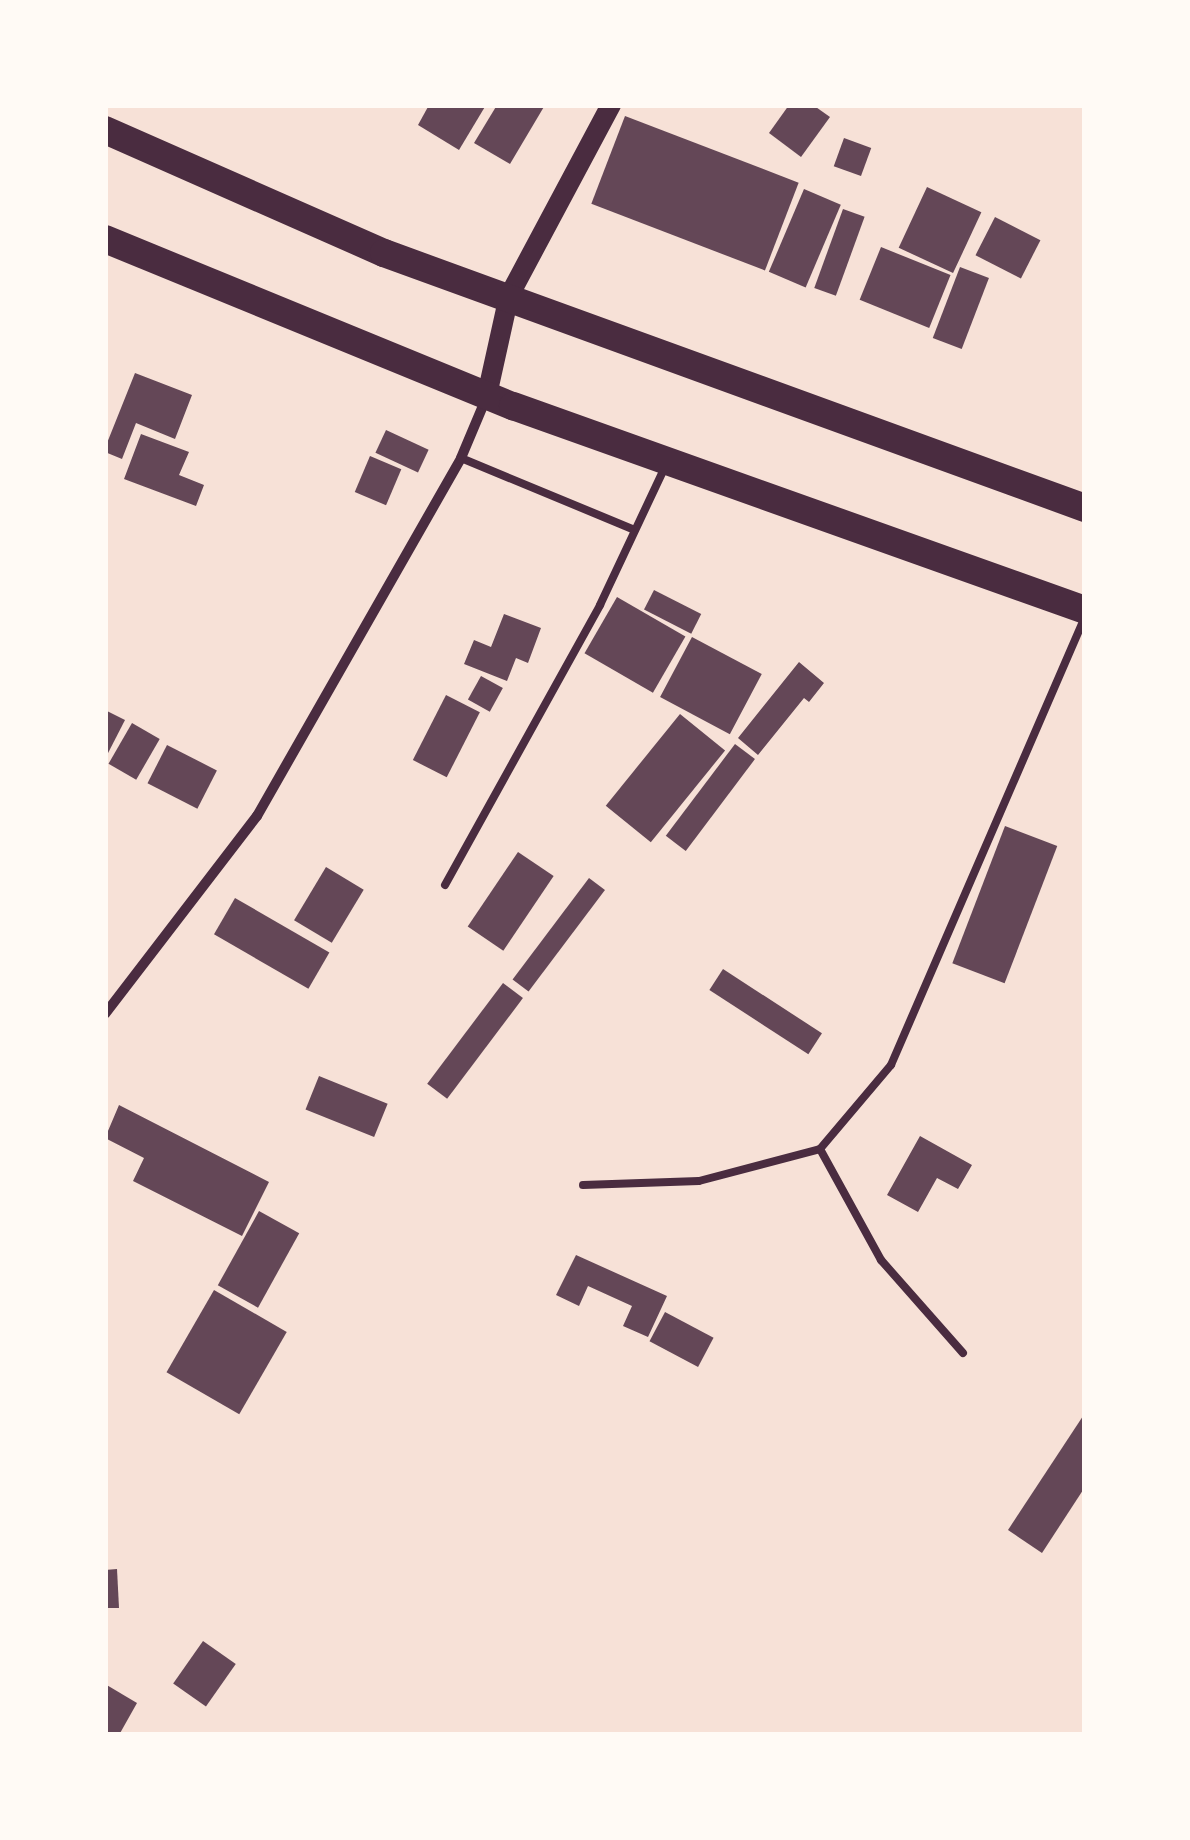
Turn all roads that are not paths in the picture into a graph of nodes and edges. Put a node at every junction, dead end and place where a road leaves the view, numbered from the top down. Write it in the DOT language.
graph roads {
  1 [pos="611,105"];
  2 [pos="105,130"];
  3 [pos="105,239"];
  4 [pos="510,296"];
  5 [pos="487,396"];
  6 [pos="462,458"];
  7 [pos="668,461"];
  8 [pos="1085,508"];
  9 [pos="635,530"];
  10 [pos="1085,613"];
  11 [pos="446,885"];
  12 [pos="105,1014"];
  13 [pos="820,1149"];
  14 [pos="583,1185"];
  15 [pos="963,1352"];
  1 -- 4 [label="main road"];
  2 -- 4 [label="highway"];
  3 -- 5 [label="highway"];
  4 -- 5 [label="main road"];
  4 -- 8 [label="highway"];
  5 -- 6 [label="street"];
  5 -- 7 [label="highway"];
  6 -- 9 [label="lane"];
  6 -- 12 [label="street"];
  7 -- 9 [label="lane"];
  7 -- 10 [label="highway"];
  9 -- 11 [label="lane"];
  10 -- 13 [label="lane"];
  13 -- 14 [label="lane"];
  13 -- 15 [label="lane"];
}
